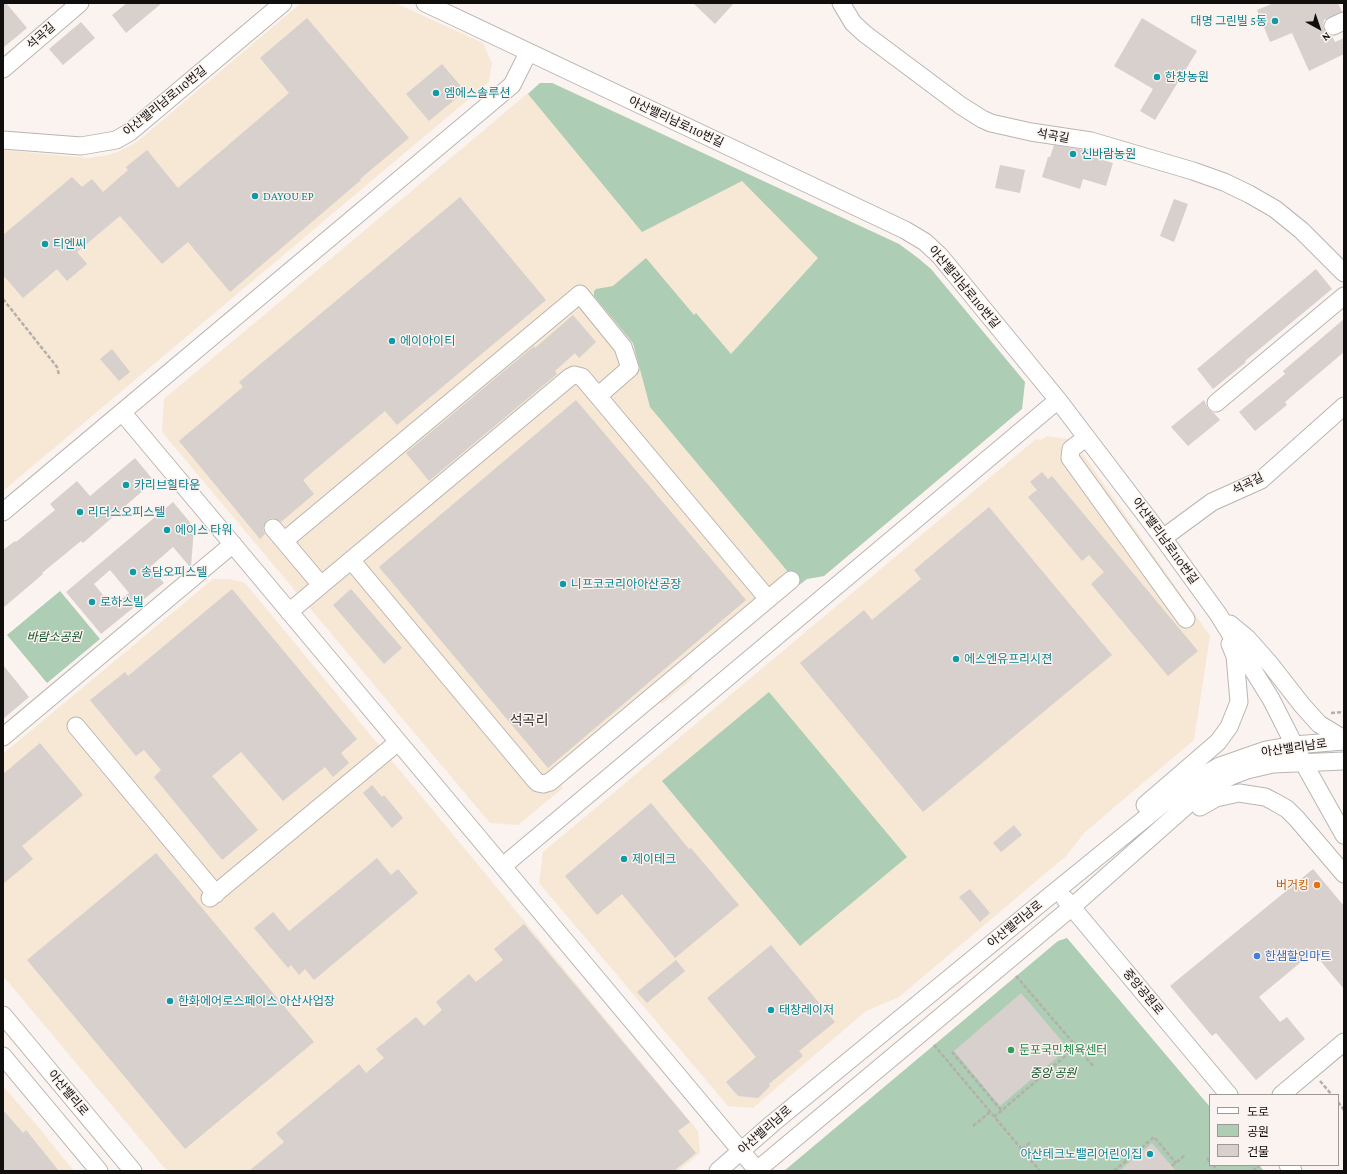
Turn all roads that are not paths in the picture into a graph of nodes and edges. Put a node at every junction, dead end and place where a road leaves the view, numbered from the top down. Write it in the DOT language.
graph roads {
  1 [pos="80,3"];
  2 [pos="283,3"];
  3 [pos="425,3"];
  4 [pos="841,3"];
  5 [pos="528,53"];
  6 [pos="3,69"];
  7 [pos="3,140"];
  8 [pos="1344,273"];
  9 [pos="1344,296"];
  10 [pos="598,396"];
  11 [pos="1058,400"];
  12 [pos="1216,403"];
  13 [pos="1344,406"];
  14 [pos="122,412"];
  15 [pos="1078,443"];
  16 [pos="3,512"];
  17 [pos="273,528"];
  18 [pos="1163,538"];
  19 [pos="284,541"];
  20 [pos="233,544"];
  21 [pos="351,560"];
  22 [pos="791,580"];
  23 [pos="321,585"];
  24 [pos="768,599"];
  25 [pos="289,612"];
  26 [pos="1218,614"];
  27 [pos="1186,619"];
  28 [pos="76,726"];
  29 [pos="3,737"];
  30 [pos="1344,740"];
  31 [pos="398,742"];
  32 [pos="1294,745"];
  33 [pos="1344,761"];
  34 [pos="1303,762"];
  35 [pos="1158,831"];
  36 [pos="1344,835"];
  37 [pos="1120,839"];
  38 [pos="503,866"];
  39 [pos="1344,874"];
  40 [pos="1057,890"];
  41 [pos="1072,907"];
  42 [pos="3,1015"];
  43 [pos="1344,1042"];
  44 [pos="3,1056"];
  45 [pos="1228,1094"];
  46 [pos="1282,1094"];
  47 [pos="741,1151"];
  48 [pos="756,1170"];
  49 [pos="99,1171"];
  50 [pos="133,1171"];
  51 [pos="718,1171"];
  1 -- 6 [label="street, 석곡길"];
  2 -- 7 [label="street, 아산밸리남로110번길"];
  3 -- 5 [label="street, 아산밸리남로110번길"];
  4 -- 8 [label="street, 석곡길"];
  5 -- 11 [label="street, 아산밸리남로110번길"];
  5 -- 14 [label="street"];
  9 -- 12 [label="street"];
  10 -- 19 [label="street"];
  10 -- 21 [label="street"];
  10 -- 24 [label="street"];
  11 -- 18 [label="street, 아산밸리남로110번길"];
  11 -- 38 [label="street"];
  13 -- 18 [label="street, 석곡길"];
  14 -- 16 [label="street"];
  14 -- 20 [label="street"];
  15 -- 27 [label="street"];
  17 -- 19 [label="street"];
  18 -- 26 [label="street, 아산밸리남로110번길"];
  19 -- 23 [label="street"];
  20 -- 25 [label="street"];
  20 -- 29 [label="street"];
  21 -- 23 [label="street"];
  21 -- 24 [label="street"];
  22 -- 24 [label="street"];
  23 -- 25 [label="street"];
  25 -- 31 [label="street"];
  26 -- 30 [label="street"];
  26 -- 32 [label="street, 아산밸리남로110번길"];
  26 -- 37 [label="street"];
  28 -- 31 [label="street"];
  30 -- 32 [label="street, 아산밸리남로"];
  31 -- 38 [label="street"];
  32 -- 34 [label="street, 아산밸리남로110번길"];
  32 -- 37 [label="street, 아산밸리남로"];
  33 -- 34 [label="street, 아산밸리남로"];
  34 -- 35 [label="street, 아산밸리남로"];
  34 -- 36 [label="street, 아산밸리남로110번길"];
  35 -- 39 [label="street"];
  35 -- 41 [label="street, 아산밸리남로"];
  37 -- 40 [label="street, 아산밸리남로"];
  38 -- 47 [label="street"];
  40 -- 41 [label="street, 중앙공원로"];
  40 -- 47 [label="street, 아산밸리남로"];
  41 -- 45 [label="street, 중앙공원로"];
  41 -- 48 [label="street, 아산밸리남로"];
  42 -- 50 [label="street, 아산밸리로"];
  43 -- 46 [label="street"];
  44 -- 49 [label="street"];
  47 -- 48 [label="street"];
  47 -- 51 [label="street, 아산밸리남로"];
}
